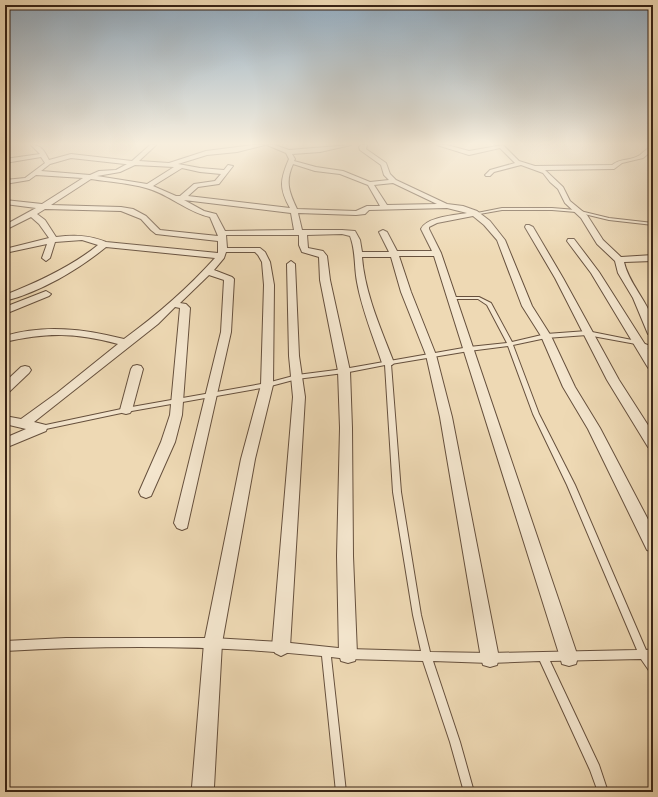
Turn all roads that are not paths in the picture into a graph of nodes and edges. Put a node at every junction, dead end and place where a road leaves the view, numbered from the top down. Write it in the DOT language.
graph roads {
  1 [pos="5,182"];
  2 [pos="19,182"];
  3 [pos="82,182"];
  4 [pos="123,182"];
  5 [pos="154,182"];
  6 [pos="218,182"];
  7 [pos="284,182"];
  8 [pos="364,182"];
  9 [pos="384,182"];
  10 [pos="397,182"];
  11 [pos="552,182"];
  12 [pos="370,184"];
  13 [pos="148,186"];
  14 [pos="179,198"];
  15 [pos="5,202"];
  16 [pos="46,206"];
  17 [pos="447,206"];
  18 [pos="385,208"];
  19 [pos="294,210"];
  20 [pos="576,211"];
  21 [pos="32,214"];
  22 [pos="474,214"];
  23 [pos="653,224"];
  24 [pos="529,227"];
  25 [pos="5,228"];
  26 [pos="300,232"];
  27 [pos="383,232"];
  28 [pos="53,240"];
  29 [pos="571,241"];
  30 [pos="104,244"];
  31 [pos="222,245"];
  32 [pos="5,251"];
  33 [pos="436,253"];
  34 [pos="394,254"];
  35 [pos="357,255"];
  36 [pos="46,258"];
  37 [pos="619,260"];
  38 [pos="651,260"];
  39 [pos="291,264"];
  40 [pos="208,272"];
  41 [pos="46,294"];
  42 [pos="5,298"];
  43 [pos="451,298"];
  44 [pos="172,304"];
  45 [pos="5,312"];
  46 [pos="587,333"];
  47 [pos="653,334"];
  48 [pos="546,336"];
  49 [pos="5,339"];
  50 [pos="637,342"];
  51 [pos="126,343"];
  52 [pos="510,344"];
  53 [pos="469,349"];
  54 [pos="653,349"];
  55 [pos="431,355"];
  56 [pos="388,363"];
  57 [pos="653,366"];
  58 [pos="137,369"];
  59 [pos="25,370"];
  60 [pos="344,371"];
  61 [pos="297,377"];
  62 [pos="267,385"];
  63 [pos="5,389"];
  64 [pos="211,394"];
  65 [pos="176,401"];
  66 [pos="126,410"];
  67 [pos="5,420"];
  68 [pos="24,423"];
  69 [pos="41,428"];
  70 [pos="5,443"];
  71 [pos="653,444"];
  72 [pos="146,492"];
  73 [pos="182,523"];
  74 [pos="653,545"];
  75 [pos="213,644"];
  76 [pos="5,646"];
  77 [pos="282,647"];
  78 [pos="326,653"];
  79 [pos="348,654"];
  80 [pos="643,654"];
  81 [pos="653,654"];
  82 [pos="426,655"];
  83 [pos="543,657"];
  84 [pos="569,657"];
  85 [pos="490,658"];
  86 [pos="653,670"];
  87 [pos="203,787"];
  88 [pos="341,792"];
  89 [pos="469,792"];
  90 [pos="603,792"];
  1 -- 2 [label="street"];
  3 -- 16 [label="street"];
  4 -- 13 [label="street"];
  5 -- 13 [label="street"];
  6 -- 14 [label="street"];
  7 -- 19 [label="street"];
  8 -- 12 [label="street"];
  9 -- 12 [label="street"];
  10 -- 17 [label="street"];
  11 -- 20 [label="street"];
  12 -- 18 [label="street"];
  13 -- 14 [label="street"];
  14 -- 19 [label="street"];
  14 -- 31 [label="street"];
  15 -- 16 [label="street"];
  16 -- 21 [label="street"];
  16 -- 31 [label="street"];
  17 -- 18 [label="street"];
  17 -- 22 [label="street"];
  18 -- 19 [label="street"];
  19 -- 26 [label="street"];
  20 -- 22 [label="lane"];
  20 -- 23 [label="lane"];
  20 -- 37 [label="street"];
  21 -- 25 [label="street"];
  21 -- 28 [label="street"];
  22 -- 33 [label="street"];
  22 -- 48 [label="street"];
  24 -- 46 [label="street"];
  26 -- 31 [label="street"];
  26 -- 35 [label="street"];
  26 -- 60 [label="street"];
  27 -- 34 [label="street"];
  28 -- 30 [label="street"];
  28 -- 32 [label="street"];
  28 -- 36 [label="street"];
  29 -- 50 [label="street"];
  30 -- 31 [label="street"];
  30 -- 42 [label="street"];
  31 -- 40 [label="street"];
  31 -- 62 [label="street"];
  33 -- 34 [label="street"];
  33 -- 43 [label="street"];
  34 -- 35 [label="street"];
  34 -- 55 [label="street"];
  35 -- 56 [label="street"];
  37 -- 38 [label="street"];
  37 -- 47 [label="street"];
  39 -- 61 [label="street"];
  40 -- 44 [label="street"];
  40 -- 64 [label="street"];
  41 -- 45 [label="street"];
  43 -- 52 [label="lane"];
  43 -- 53 [label="street"];
  44 -- 51 [label="street"];
  44 -- 65 [label="street"];
  46 -- 48 [label="lane"];
  46 -- 50 [label="lane"];
  46 -- 71 [label="street"];
  48 -- 52 [label="lane"];
  48 -- 74 [label="street"];
  49 -- 51 [label="street"];
  50 -- 54 [label="lane"];
  50 -- 57 [label="street"];
  51 -- 68 [label="street"];
  52 -- 53 [label="lane"];
  52 -- 80 [label="lane"];
  53 -- 55 [label="lane"];
  53 -- 84 [label="street"];
  55 -- 56 [label="lane"];
  55 -- 85 [label="street"];
  56 -- 60 [label="lane"];
  56 -- 82 [label="lane"];
  58 -- 66 [label="street"];
  59 -- 63 [label="street"];
  60 -- 61 [label="lane"];
  60 -- 79 [label="street"];
  61 -- 62 [label="lane"];
  61 -- 77 [label="street"];
  62 -- 64 [label="lane"];
  62 -- 75 [label="street"];
  64 -- 65 [label="lane"];
  64 -- 73 [label="street"];
  65 -- 66 [label="lane"];
  65 -- 72 [label="street"];
  66 -- 69 [label="lane"];
  67 -- 68 [label="street"];
  68 -- 69 [label="street"];
  69 -- 70 [label="street"];
  75 -- 76 [label="lane"];
  75 -- 77 [label="lane"];
  75 -- 87 [label="street"];
  77 -- 78 [label="lane"];
  78 -- 79 [label="lane"];
  78 -- 88 [label="lane"];
  79 -- 82 [label="lane"];
  80 -- 81 [label="lane"];
  80 -- 84 [label="lane"];
  80 -- 86 [label="lane"];
  82 -- 85 [label="lane"];
  82 -- 89 [label="lane"];
  83 -- 84 [label="lane"];
  83 -- 85 [label="lane"];
  83 -- 90 [label="lane"];
}
